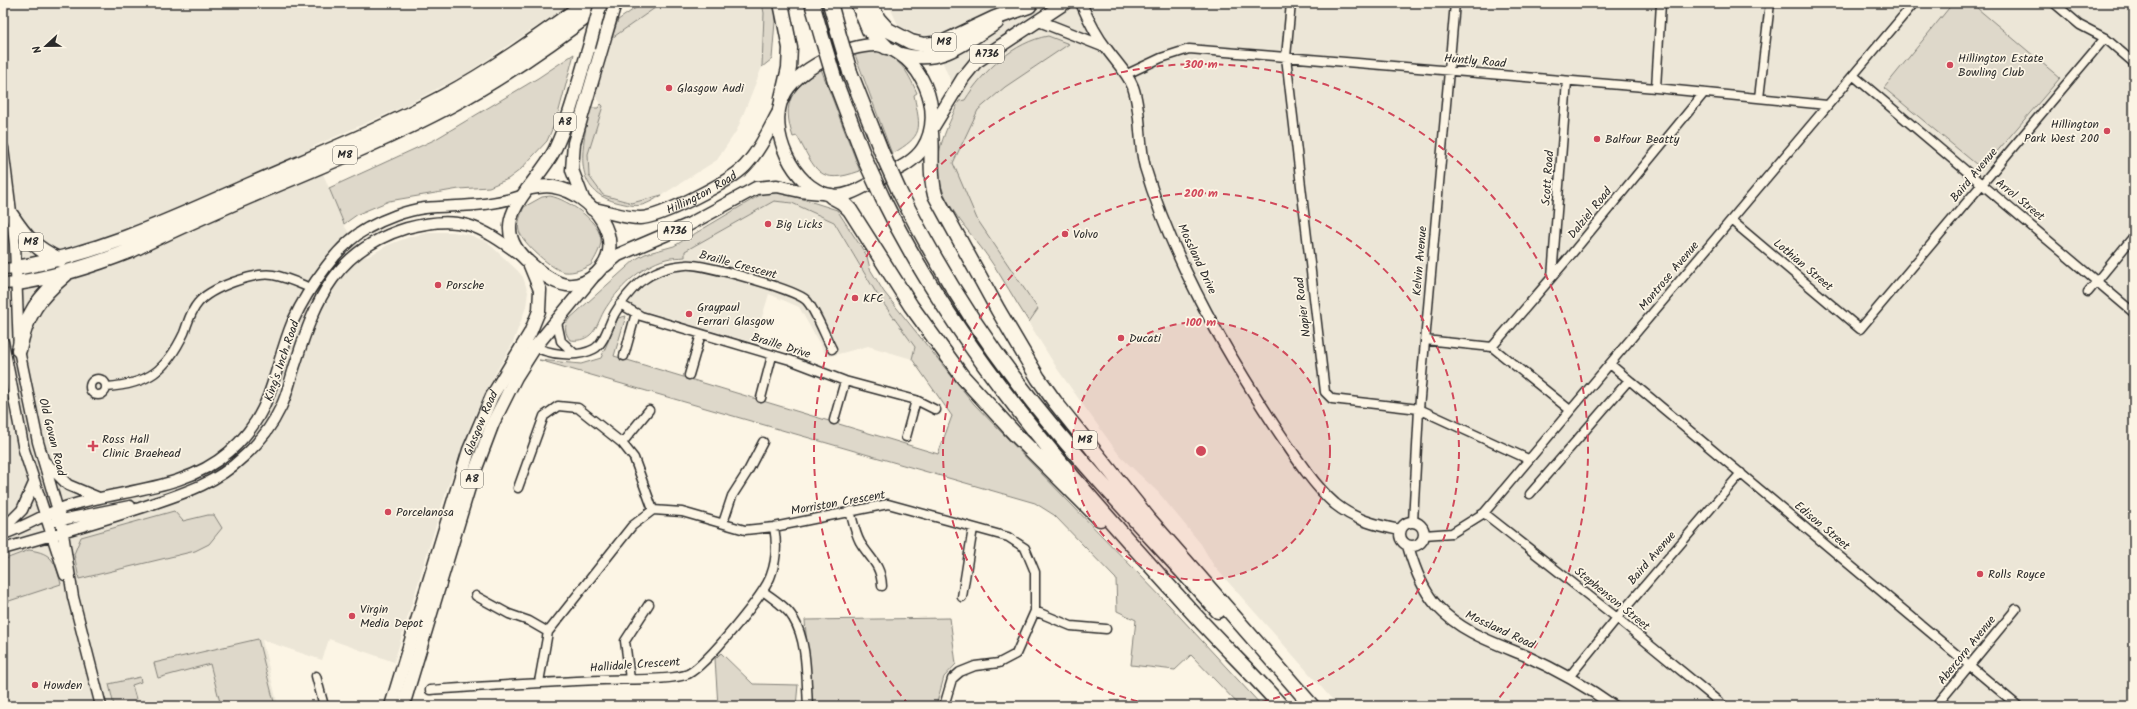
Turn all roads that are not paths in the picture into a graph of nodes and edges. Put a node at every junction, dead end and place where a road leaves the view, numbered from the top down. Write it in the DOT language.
graph roads {
  1 [pos="586,3"];
  2 [pos="603,3"];
  3 [pos="615,3"];
  4 [pos="781,3"];
  5 [pos="812,3"];
  6 [pos="830,3"];
  7 [pos="858,3"];
  8 [pos="870,3"];
  9 [pos="1065,3"];
  10 [pos="1081,3"];
  11 [pos="1291,3"];
  12 [pos="1455,3"];
  13 [pos="1661,3"];
  14 [pos="1770,3"];
  15 [pos="1776,3"];
  16 [pos="1914,3"];
  17 [pos="2054,3"];
  18 [pos="1031,4"];
  19 [pos="1769,12"];
  20 [pos="1039,21"];
  21 [pos="2105,38"];
  22 [pos="1105,47"];
  23 [pos="892,50"];
  24 [pos="1286,57"];
  25 [pos="2134,62"];
  26 [pos="1450,70"];
  27 [pos="1127,74"];
  28 [pos="1854,76"];
  29 [pos="1567,81"];
  30 [pos="1656,88"];
  31 [pos="1704,93"];
  32 [pos="1759,98"];
  33 [pos="781,104"];
  34 [pos="1827,105"];
  35 [pos="931,131"];
  36 [pos="3,148"];
  37 [pos="1981,185"];
  38 [pos="524,193"];
  39 [pos="827,194"];
  40 [pos="588,205"];
  41 [pos="11,215"];
  42 [pos="1731,220"];
  43 [pos="2134,236"];
  44 [pos="60,260"];
  45 [pos="528,262"];
  46 [pos="10,268"];
  47 [pos="602,269"];
  48 [pos="68,273"];
  49 [pos="1552,277"];
  50 [pos="592,278"];
  51 [pos="2097,281"];
  52 [pos="10,283"];
  53 [pos="310,288"];
  54 [pos="2088,292"];
  55 [pos="620,304"];
  56 [pos="636,313"];
  57 [pos="2134,313"];
  58 [pos="557,322"];
  59 [pos="1860,329"];
  60 [pos="701,334"];
  61 [pos="1425,340"];
  62 [pos="3,342"];
  63 [pos="530,344"];
  64 [pos="1492,346"];
  65 [pos="832,349"];
  66 [pos="19,350"];
  67 [pos="575,354"];
  68 [pos="624,356"];
  69 [pos="772,356"];
  70 [pos="1610,364"];
  71 [pos="689,376"];
  72 [pos="1629,380"];
  73 [pos="845,381"];
  74 [pos="107,387"];
  75 [pos="761,398"];
  76 [pos="916,400"];
  77 [pos="1419,409"];
  78 [pos="649,410"];
  79 [pos="936,410"];
  80 [pos="1570,410"];
  81 [pos="834,420"];
  82 [pos="906,437"];
  83 [pos="763,442"];
  84 [pos="622,443"];
  85 [pos="1528,459"];
  86 [pos="43,460"];
  87 [pos="1741,473"];
  88 [pos="34,483"];
  89 [pos="518,488"];
  90 [pos="1530,494"];
  91 [pos="101,498"];
  92 [pos="163,500"];
  93 [pos="58,509"];
  94 [pos="653,510"];
  95 [pos="850,511"];
  96 [pos="1484,513"];
  97 [pos="45,517"];
  98 [pos="61,521"];
  99 [pos="1413,522"];
  100 [pos="724,523"];
  101 [pos="774,527"];
  102 [pos="973,528"];
  103 [pos="3,529"];
  104 [pos="1400,530"];
  105 [pos="64,532"];
  106 [pos="3,534"];
  107 [pos="1424,535"];
  108 [pos="51,536"];
  109 [pos="1408,546"];
  110 [pos="3,549"];
  111 [pos="882,586"];
  112 [pos="763,591"];
  113 [pos="476,596"];
  114 [pos="73,597"];
  115 [pos="962,597"];
  116 [pos="650,604"];
  117 [pos="1186,604"];
  118 [pos="2016,609"];
  119 [pos="1035,611"];
  120 [pos="1617,618"];
  121 [pos="1106,629"];
  122 [pos="548,632"];
  123 [pos="1971,666"];
  124 [pos="316,676"];
  125 [pos="1568,677"];
  126 [pos="630,679"];
  127 [pos="539,682"];
  128 [pos="430,690"];
  129 [pos="101,706"];
  130 [pos="324,706"];
  131 [pos="391,706"];
  132 [pos="404,706"];
  133 [pos="808,706"];
  134 [pos="944,706"];
  135 [pos="1281,706"];
  136 [pos="1304,706"];
  137 [pos="1312,706"];
  138 [pos="1614,706"];
  139 [pos="1724,706"];
  140 [pos="1936,706"];
  141 [pos="2018,706"];
  1 -- 44 [label="highway, M8"];
  2 -- 38 [label="main road, A8, bridge"];
  2 -- 48 [label="highway, M8"];
  3 -- 40 [label="main road, A8"];
  4 -- 33 [label="highway"];
  5 -- 117 [label="highway, M8, bridge"];
  6 -- 136 [label="highway, M8, bridge"];
  7 -- 23 [label="highway"];
  8 -- 18 [label="highway, M8"];
  9 -- 20 [label="main road, A736"];
  10 -- 22 [label="street, Mossland Drive"];
  11 -- 24 [label="street, Napier Road"];
  12 -- 26 [label="street, Kelvin Avenue"];
  13 -- 30 [label="street"];
  14 -- 19 [label="street"];
  15 -- 19 [label="street"];
  16 -- 28 [label="street, Montrose Avenue"];
  17 -- 21 [label="street"];
  18 -- 23 [label="main road, A736"];
  19 -- 32 [label="street"];
  20 -- 22 [label="street, Mossland Drive"];
  20 -- 35 [label="main road, A736"];
  21 -- 25 [label="street"];
  21 -- 37 [label="street, Baird Avenue"];
  22 -- 27 [label="street, Mossland Drive"];
  23 -- 33 [label="main road, A736"];
  23 -- 35 [label="main road"];
  24 -- 26 [label="street, Huntly Road"];
  24 -- 27 [label="street, Huntly Road"];
  24 -- 77 [label="street, Napier Road"];
  26 -- 29 [label="street, Huntly Road"];
  26 -- 61 [label="street, Kelvin Avenue"];
  27 -- 104 [label="street, Mossland Drive"];
  28 -- 34 [label="street, Montrose Avenue"];
  28 -- 37 [label="street, Arrol Street"];
  29 -- 30 [label="street, Huntly Road"];
  29 -- 49 [label="street, Scott Road"];
  30 -- 31 [label="street, Huntly Road"];
  31 -- 32 [label="street, Huntly Road"];
  31 -- 49 [label="street, Dalziel Road"];
  32 -- 34 [label="street, Huntly Road"];
  33 -- 39 [label="main road"];
  33 -- 40 [label="main road, Hillington Road / A736"];
  34 -- 42 [label="street, Montrose Avenue"];
  35 -- 39 [label="main road, A736"];
  35 -- 137 [label="highway, M8"];
  36 -- 41 [label="street, Old Govan Road"];
  37 -- 51 [label="street, Arrol Street"];
  37 -- 59 [label="street, Baird Avenue"];
  38 -- 40 [label="main road"];
  38 -- 45 [label="main road"];
  38 -- 53 [label="street, King's Inch Road"];
  39 -- 47 [label="main road, Hillington Road / A736"];
  39 -- 117 [label="highway, M8"];
  40 -- 47 [label="main road"];
  41 -- 44 [label="highway, M8"];
  41 -- 46 [label="street, Old Govan Road"];
  42 -- 59 [label="street, Lothian Street"];
  42 -- 70 [label="street, Montrose Avenue"];
  43 -- 51 [label="street"];
  44 -- 46 [label="highway, M8"];
  45 -- 50 [label="main road"];
  45 -- 63 [label="main road, Glasgow Road / A8"];
  45 -- 92 [label="street, King's Inch Road"];
  46 -- 52 [label="street, Old Govan Road"];
  47 -- 50 [label="main road"];
  48 -- 52 [label="highway, M8"];
  48 -- 66 [label="highway, M8"];
  49 -- 64 [label="street, Dalziel Road"];
  50 -- 58 [label="main road, Glasgow Road / A8"];
  51 -- 54 [label="street"];
  51 -- 57 [label="street, Arrol Street"];
  52 -- 66 [label="street, Old Govan Road"];
  53 -- 74 [label="street"];
  53 -- 91 [label="street, King's Inch Road"];
  55 -- 56 [label="street, Braille Drive"];
  55 -- 65 [label="street, Braille Crescent"];
  55 -- 67 [label="street, Braille Crescent"];
  56 -- 60 [label="street, Braille Drive"];
  56 -- 68 [label="street"];
  58 -- 63 [label="main road, Glasgow Road / A8"];
  58 -- 67 [label="street"];
  60 -- 69 [label="street, Braille Drive"];
  60 -- 71 [label="street"];
  61 -- 64 [label="street"];
  61 -- 77 [label="street, Kelvin Avenue"];
  62 -- 88 [label="street, Old Govan Road"];
  63 -- 67 [label="street"];
  63 -- 131 [label="main road, Glasgow Road / A8"];
  63 -- 132 [label="main road, Glasgow Road / A8"];
  64 -- 80 [label="street"];
  66 -- 86 [label="street, Old Govan Road"];
  69 -- 73 [label="street, Braille Drive"];
  69 -- 75 [label="street"];
  70 -- 72 [label="street, Edison Street"];
  70 -- 80 [label="street, Montrose Avenue"];
  72 -- 87 [label="street, Edison Street"];
  72 -- 90 [label="street"];
  73 -- 76 [label="street, Braille Drive"];
  73 -- 81 [label="street"];
  76 -- 79 [label="street, Braille Drive"];
  76 -- 82 [label="street"];
  77 -- 85 [label="street, Napier Road"];
  77 -- 99 [label="street, Kelvin Avenue"];
  78 -- 84 [label="street"];
  80 -- 85 [label="street, Montrose Avenue"];
  83 -- 100 [label="street"];
  84 -- 89 [label="street"];
  84 -- 94 [label="street"];
  85 -- 96 [label="street, Montrose Avenue"];
  86 -- 91 [label="street"];
  86 -- 93 [label="street, Old Govan Road"];
  87 -- 120 [label="street, Baird Avenue"];
  87 -- 123 [label="street, Edison Street"];
  88 -- 97 [label="street, Old Govan Road"];
  88 -- 103 [label="street"];
  91 -- 93 [label="street, King's Inch Road"];
  92 -- 98 [label="street"];
  92 -- 105 [label="street, King's Inch Road"];
  93 -- 97 [label="street, King's Inch Road"];
  93 -- 98 [label="street, Old Govan Road"];
  94 -- 100 [label="street, Morriston Crescent"];
  94 -- 122 [label="street"];
  95 -- 101 [label="street, Morriston Crescent"];
  95 -- 102 [label="street, Morriston Crescent"];
  95 -- 111 [label="street"];
  96 -- 107 [label="street, Montrose Avenue"];
  96 -- 120 [label="street, Stephenson Street"];
  97 -- 98 [label="street"];
  97 -- 106 [label="street, King's Inch Road"];
  97 -- 108 [label="street, Old Govan Road"];
  98 -- 105 [label="street, Old Govan Road"];
  99 -- 104 [label="street"];
  99 -- 107 [label="street"];
  100 -- 101 [label="street, Morriston Crescent"];
  101 -- 112 [label="street, Hallidale Crescent"];
  102 -- 115 [label="street"];
  102 -- 119 [label="street, Morriston Crescent"];
  104 -- 109 [label="street"];
  105 -- 108 [label="street, King's Inch Road"];
  105 -- 114 [label="street, Old Govan Road"];
  107 -- 109 [label="street"];
  108 -- 110 [label="street, King's Inch Road"];
  108 -- 114 [label="street, Old Govan Road"];
  109 -- 125 [label="street, Mossland Road"];
  112 -- 126 [label="street, Hallidale Crescent"];
  112 -- 133 [label="street"];
  113 -- 122 [label="street"];
  114 -- 129 [label="street, Old Govan Road"];
  116 -- 126 [label="street"];
  117 -- 135 [label="highway, M8"];
  118 -- 123 [label="street, Abercorn Avenue"];
  119 -- 121 [label="street"];
  119 -- 134 [label="street, Morriston Crescent"];
  120 -- 125 [label="street, Baird Avenue"];
  120 -- 139 [label="street, Stephenson Street"];
  122 -- 127 [label="street"];
  123 -- 140 [label="street, Abercorn Avenue"];
  123 -- 141 [label="street, Edison Street"];
  124 -- 130 [label="street"];
  125 -- 138 [label="street, Mossland Road"];
  126 -- 127 [label="street, Hallidale Crescent"];
  127 -- 128 [label="street, Hallidale Crescent"];
}
